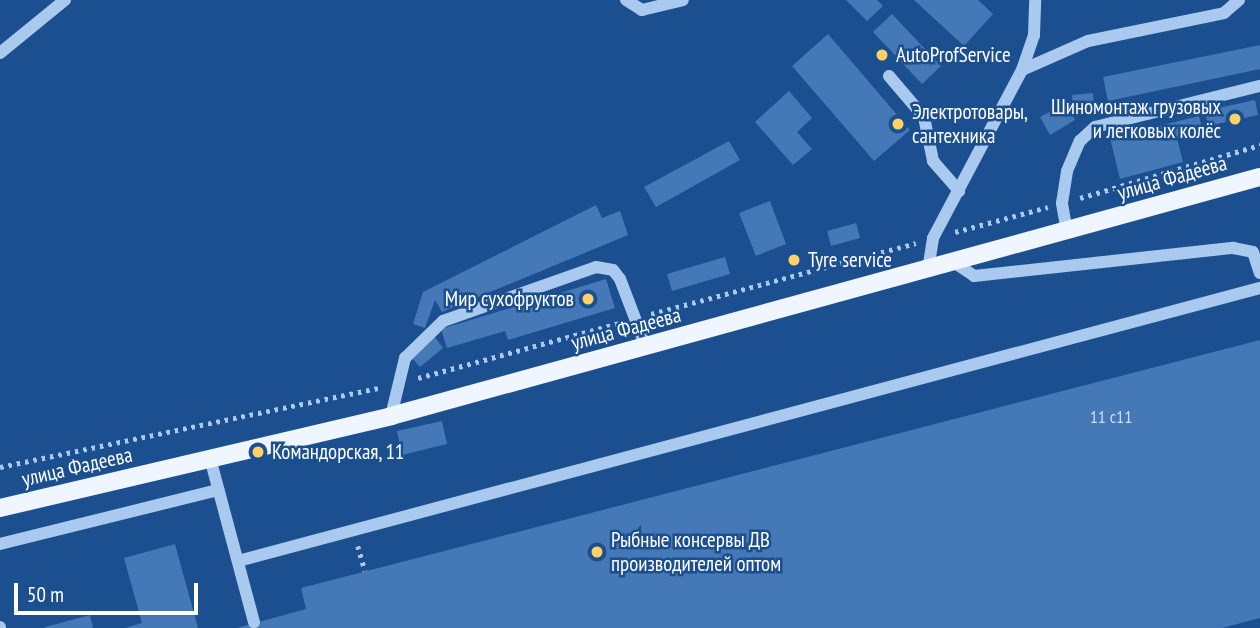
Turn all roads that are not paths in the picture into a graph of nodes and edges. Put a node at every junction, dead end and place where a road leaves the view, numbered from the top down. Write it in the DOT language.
graph roads {
  1 [pos="65,0"];
  2 [pos="626,0"];
  3 [pos="683,0"];
  4 [pos="1035,0"];
  5 [pos="1239,0"];
  6 [pos="0,53"];
  7 [pos="1022,71"];
  8 [pos="890,76"];
  9 [pos="1260,86"];
  10 [pos="1260,177"];
  11 [pos="959,191"];
  12 [pos="1068,232"];
  13 [pos="1256,252"];
  14 [pos="955,262"];
  15 [pos="928,270"];
  16 [pos="1260,274"];
  17 [pos="1260,288"];
  18 [pos="646,347"];
  19 [pos="391,416"];
  20 [pos="210,458"];
  21 [pos="218,490"];
  22 [pos="0,508"];
  23 [pos="0,544"];
  24 [pos="238,561"];
  25 [pos="254,622"];
  1 -- 6 [label="street"];
  2 -- 3 [label="street"];
  4 -- 7 [label="street"];
  5 -- 7 [label="street"];
  7 -- 11 [label="street"];
  8 -- 11 [label="street"];
  9 -- 12 [label="street"];
  10 -- 12 [label="main road, улица Фадеева"];
  11 -- 15 [label="street"];
  12 -- 14 [label="main road, улица Фадеева"];
  13 -- 14 [label="street"];
  13 -- 16 [label="street"];
  14 -- 15 [label="main road, улица Фадеева"];
  15 -- 18 [label="main road, улица Фадеева"];
  17 -- 24 [label="street"];
  18 -- 19 [label="main road, улица Фадеева"];
  18 -- 19 [label="street"];
  19 -- 20 [label="main road, улица Фадеева"];
  20 -- 21 [label="street"];
  20 -- 22 [label="main road, улица Фадеева"];
  21 -- 23 [label="street"];
  21 -- 24 [label="street"];
  24 -- 25 [label="street"];
}
